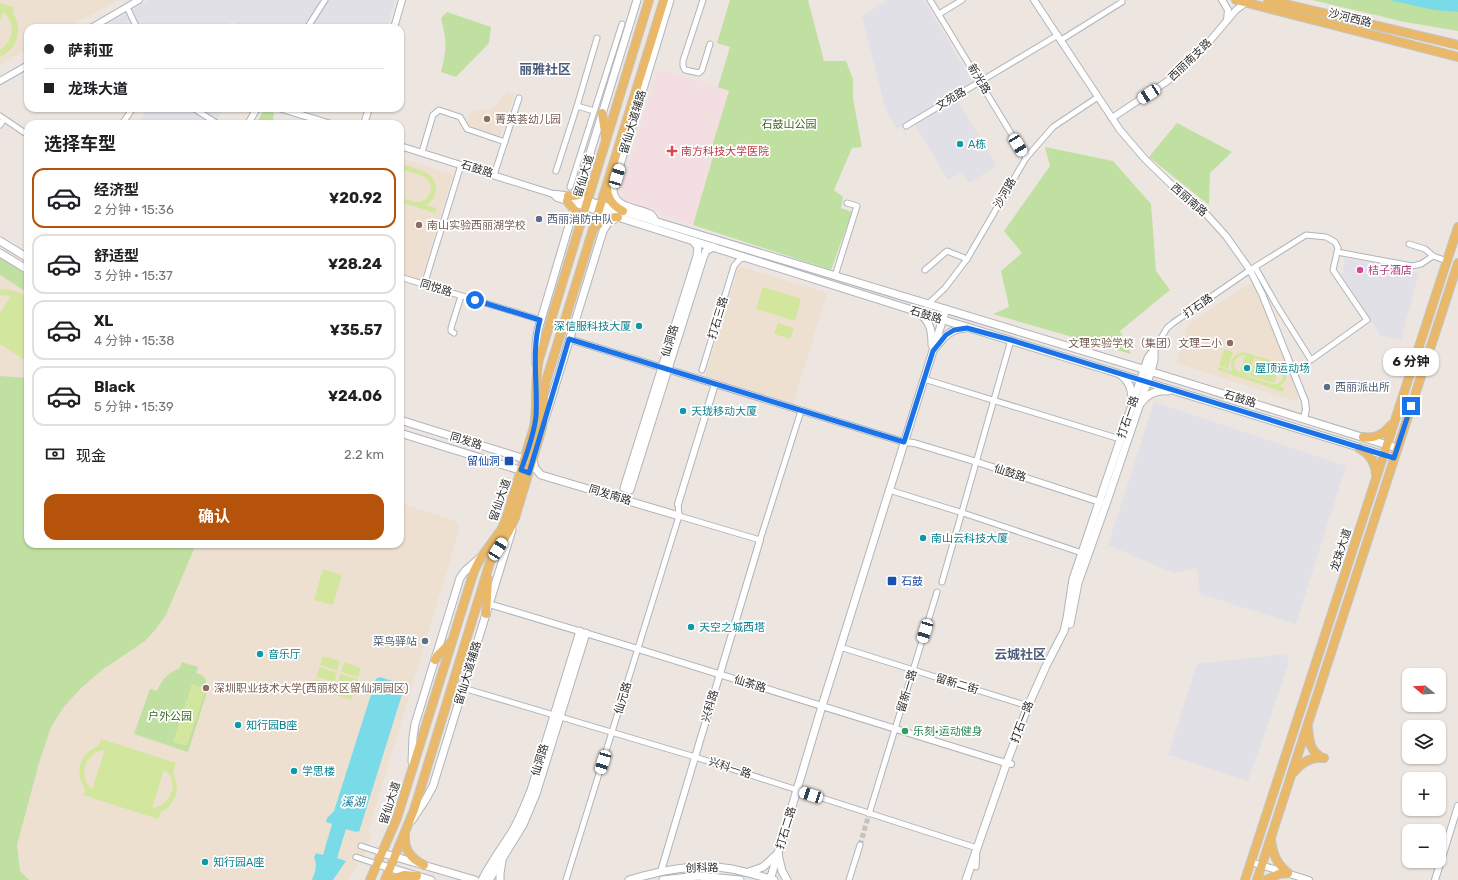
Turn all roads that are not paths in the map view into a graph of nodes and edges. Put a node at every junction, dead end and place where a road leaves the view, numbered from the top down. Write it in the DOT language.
graph roads {
  1 [pos="139,0"];
  2 [pos="325,0"];
  3 [pos="402,0"];
  4 [pos="637,0"];
  5 [pos="649,0"];
  6 [pos="664,0"];
  7 [pos="670,0"];
  8 [pos="703,0"];
  9 [pos="930,0"];
  10 [pos="962,0"];
  11 [pos="1034,0"];
  12 [pos="1122,0"];
  13 [pos="1222,0"];
  14 [pos="1270,0"];
  15 [pos="1243,2"];
  16 [pos="127,7"];
  17 [pos="939,14"];
  18 [pos="1226,23"];
  19 [pos="99,24"];
  20 [pos="134,24"];
  21 [pos="310,24"];
  22 [pos="395,24"];
  23 [pos="622,24"];
  24 [pos="1059,37"];
  25 [pos="597,38"];
  26 [pos="710,44"];
  27 [pos="1458,45"];
  28 [pos="1458,56"];
  29 [pos="24,67"];
  30 [pos="0,81"];
  31 [pos="980,81"];
  32 [pos="1098,97"];
  33 [pos="519,98"];
  34 [pos="577,106"];
  35 [pos="199,112"];
  36 [pos="292,112"];
  37 [pos="598,112"];
  38 [pos="2,117"];
  39 [pos="1112,118"];
  40 [pos="212,120"];
  41 [pos="318,120"];
  42 [pos="0,125"];
  43 [pos="906,126"];
  44 [pos="24,132"];
  45 [pos="607,139"];
  46 [pos="627,141"];
  47 [pos="505,142"];
  48 [pos="404,147"];
  49 [pos="422,152"];
  50 [pos="616,158"];
  51 [pos="1026,158"];
  52 [pos="461,165"];
  53 [pos="556,171"];
  54 [pos="494,175"];
  55 [pos="594,181"];
  56 [pos="608,183"];
  57 [pos="570,187"];
  58 [pos="570,198"];
  59 [pos="847,203"];
  60 [pos="587,204"];
  61 [pos="574,208"];
  62 [pos="600,208"];
  63 [pos="620,214"];
  64 [pos="656,222"];
  65 [pos="580,227"];
  66 [pos="1458,227"];
  67 [pos="592,233"];
  68 [pos="0,241"];
  69 [pos="693,241"];
  70 [pos="1410,244"];
  71 [pos="713,247"];
  72 [pos="726,251"];
  73 [pos="1337,252"];
  74 [pos="0,253"];
  75 [pos="24,256"];
  76 [pos="1433,256"];
  77 [pos="570,257"];
  78 [pos="748,257"];
  79 [pos="967,259"];
  80 [pos="1447,261"];
  81 [pos="582,263"];
  82 [pos="1458,264"];
  83 [pos="734,266"];
  84 [pos="24,268"];
  85 [pos="1253,269"];
  86 [pos="925,270"];
  87 [pos="835,276"];
  88 [pos="404,278"];
  89 [pos="553,280"];
  90 [pos="1455,283"];
  91 [pos="424,285"];
  92 [pos="461,296"];
  93 [pos="582,299"];
  94 [pos="929,303"];
  95 [pos="946,309"];
  96 [pos="914,311"];
  97 [pos="540,320"];
  98 [pos="943,320"];
  99 [pos="971,329"];
  100 [pos="454,333"];
  101 [pos="569,339"];
  102 [pos="1011,340"];
  103 [pos="1154,350"];
  104 [pos="933,351"];
  105 [pos="665,369"];
  106 [pos="702,370"];
  107 [pos="1147,370"];
  108 [pos="1117,373"];
  109 [pos="536,375"];
  110 [pos="924,379"];
  111 [pos="1144,381"];
  112 [pos="715,384"];
  113 [pos="1179,392"];
  114 [pos="995,400"];
  115 [pos="1135,406"];
  116 [pos="800,411"];
  117 [pos="1304,419"];
  118 [pos="1394,419"];
  119 [pos="404,421"];
  120 [pos="404,434"];
  121 [pos="540,434"];
  122 [pos="1363,438"];
  123 [pos="1120,439"];
  124 [pos="904,442"];
  125 [pos="1386,445"];
  126 [pos="1359,448"];
  127 [pos="1397,448"];
  128 [pos="1383,455"];
  129 [pos="1394,458"];
  130 [pos="530,460"];
  131 [pos="977,462"];
  132 [pos="525,472"];
  133 [pos="541,475"];
  134 [pos="1375,481"];
  135 [pos="525,487"];
  136 [pos="627,489"];
  137 [pos="889,490"];
  138 [pos="1103,503"];
  139 [pos="678,504"];
  140 [pos="963,513"];
  141 [pos="679,516"];
  142 [pos="515,518"];
  143 [pos="760,540"];
  144 [pos="1082,553"];
  145 [pos="483,555"];
  146 [pos="489,565"];
  147 [pos="942,582"];
  148 [pos="937,592"];
  149 [pos="489,604"];
  150 [pos="486,614"];
  151 [pos="583,632"];
  152 [pos="454,638"];
  153 [pos="840,646"];
  154 [pos="638,649"];
  155 [pos="435,660"];
  156 [pos="913,670"];
  157 [pos="719,675"];
  158 [pos="463,688"];
  159 [pos="822,706"];
  160 [pos="1028,706"];
  161 [pos="557,716"];
  162 [pos="1308,726"];
  163 [pos="895,729"];
  164 [pos="612,732"];
  165 [pos="694,757"];
  166 [pos="1009,763"];
  167 [pos="410,776"];
  168 [pos="1291,776"];
  169 [pos="797,790"];
  170 [pos="1458,806"];
  171 [pos="869,814"];
  172 [pos="409,823"];
  173 [pos="406,832"];
  174 [pos="1271,838"];
  175 [pos="860,845"];
  176 [pos="361,846"];
  177 [pos="977,848"];
  178 [pos="382,853"];
  179 [pos="778,853"];
  180 [pos="504,854"];
  181 [pos="356,857"];
  182 [pos="396,857"];
  183 [pos="493,860"];
  184 [pos="1251,862"];
  185 [pos="377,864"];
  186 [pos="424,865"];
  187 [pos="1262,865"];
  188 [pos="976,866"];
  189 [pos="391,868"];
  190 [pos="661,871"];
  191 [pos="745,872"];
  192 [pos="1288,874"];
  193 [pos="459,875"];
  194 [pos="417,876"];
  195 [pos="370,878"];
  196 [pos="385,880"];
  197 [pos="389,880"];
  198 [pos="431,880"];
  199 [pos="475,880"];
  200 [pos="482,880"];
  201 [pos="489,880"];
  202 [pos="500,880"];
  203 [pos="566,880"];
  204 [pos="629,880"];
  205 [pos="663,880"];
  206 [pos="740,880"];
  207 [pos="771,880"];
  208 [pos="787,880"];
  209 [pos="849,880"];
  210 [pos="966,880"];
  211 [pos="971,880"];
  212 [pos="1245,880"];
  213 [pos="1257,880"];
  214 [pos="1266,880"];
  215 [pos="1309,880"];
  216 [pos="1435,880"];
  1 -- 16 [label="street"];
  2 -- 21 [label="street"];
  3 -- 22 [label="street"];
  4 -- 37 [label="main road"];
  5 -- 45 [label="main road, 留仙大道"];
  6 -- 50 [label="main road, 留仙大道"];
  7 -- 46 [label="main road, 留仙大道辅路"];
  8 -- 26 [label="street"];
  9 -- 17 [label="street, 新光路"];
  10 -- 17 [label="street"];
  11 -- 24 [label="street, 西丽南路"];
  12 -- 24 [label="street, 文苑路"];
  13 -- 18 [label="street"];
  14 -- 27 [label="main road, 沙河西路"];
  15 -- 18 [label="street, 西丽南支路"];
  15 -- 28 [label="main road, 沙河西路"];
  16 -- 19 [label="street"];
  16 -- 20 [label="street"];
  17 -- 31 [label="street, 新光路"];
  18 -- 39 [label="street, 西丽南支路"];
  23 -- 37 [label="street"];
  24 -- 31 [label="street, 文苑路"];
  24 -- 32 [label="street, 西丽南路"];
  25 -- 34 [label="street"];
  29 -- 30 [label="street"];
  31 -- 43 [label="street, 文苑路"];
  31 -- 51 [label="street, 新光路"];
  32 -- 39 [label="street, 西丽南路"];
  32 -- 51 [label="street, 沙河路"];
  33 -- 47 [label="street"];
  34 -- 37 [label="street"];
  34 -- 53 [label="street"];
  35 -- 40 [label="street"];
  36 -- 41 [label="street"];
  37 -- 45 [label="main road"];
  37 -- 57 [label="street"];
  37 -- 58 [label="main road"];
  38 -- 42 [label="street"];
  38 -- 44 [label="street"];
  39 -- 85 [label="street, 西丽南路"];
  45 -- 55 [label="main road, 留仙大道"];
  46 -- 50 [label="main road"];
  46 -- 64 [label="main road, 留仙大道辅路"];
  47 -- 49 [label="street"];
  47 -- 54 [label="street"];
  48 -- 49 [label="street, 石鼓路"];
  49 -- 52 [label="street, 石鼓路"];
  50 -- 56 [label="main road, 留仙大道"];
  51 -- 79 [label="street, 沙河路"];
  52 -- 54 [label="street, 石鼓路"];
  52 -- 91 [label="street"];
  54 -- 58 [label="street, 石鼓路"];
  55 -- 58 [label="main road"];
  55 -- 60 [label="main road, 留仙大道"];
  56 -- 62 [label="main road, 留仙大道"];
  56 -- 63 [label="main road"];
  58 -- 60 [label="street, 石鼓路"];
  58 -- 61 [label="main road"];
  59 -- 87 [label="street"];
  60 -- 62 [label="main road, 石鼓路"];
  60 -- 65 [label="main road, 留仙大道"];
  61 -- 65 [label="main road"];
  61 -- 89 [label="main road"];
  62 -- 63 [label="main road, 石鼓路"];
  62 -- 67 [label="main road, 留仙大道"];
  63 -- 64 [label="main road, 石鼓路"];
  63 -- 67 [label="main road"];
  63 -- 69 [label="main road, 石鼓路"];
  63 -- 93 [label="main road"];
  64 -- 87 [label="main road, 石鼓路"];
  65 -- 77 [label="main road, 留仙大道"];
  66 -- 80 [label="main road, 龙珠大道"];
  67 -- 81 [label="main road, 留仙大道"];
  68 -- 75 [label="main road"];
  69 -- 71 [label="main road, 石鼓路"];
  69 -- 105 [label="main road, 仙洞路"];
  70 -- 76 [label="street"];
  71 -- 72 [label="main road, 石鼓路"];
  71 -- 105 [label="main road, 仙洞路"];
  72 -- 78 [label="main road, 石鼓路"];
  72 -- 83 [label="street"];
  73 -- 76 [label="street"];
  73 -- 85 [label="street, 打石路"];
  73 -- 85 [label="street"];
  74 -- 84 [label="main road"];
  76 -- 80 [label="street"];
  77 -- 89 [label="main road"];
  77 -- 109 [label="main road, 留仙大道"];
  78 -- 83 [label="street"];
  78 -- 96 [label="main road, 石鼓路"];
  79 -- 86 [label="street"];
  79 -- 94 [label="street, 沙河路"];
  80 -- 118 [label="main road, 龙珠大道"];
  81 -- 93 [label="main road"];
  81 -- 121 [label="main road, 留仙大道"];
  82 -- 90 [label="main road, 龙珠大道"];
  83 -- 106 [label="street, 打石三路"];
  85 -- 103 [label="street, 打石路"];
  85 -- 117 [label="street, 西丽南路"];
  87 -- 94 [label="main road, 石鼓路"];
  88 -- 91 [label="street, 同悦路"];
  89 -- 97 [label="main road"];
  90 -- 127 [label="main road, 龙珠大道"];
  91 -- 92 [label="street, 同悦路"];
  92 -- 97 [label="street, 同悦路"];
  92 -- 100 [label="street"];
  93 -- 101 [label="main road"];
  94 -- 95 [label="main road, 石鼓路"];
  95 -- 98 [label="main road"];
  95 -- 107 [label="main road, 石鼓路"];
  96 -- 98 [label="main road, 石鼓路"];
  96 -- 104 [label="main road"];
  97 -- 109 [label="main road"];
  98 -- 99 [label="main road, 石鼓路"];
  98 -- 104 [label="main road"];
  99 -- 102 [label="main road, 石鼓路"];
  99 -- 104 [label="main road"];
  101 -- 105 [label="street, 仙鼓路"];
  101 -- 121 [label="main road"];
  102 -- 108 [label="main road, 石鼓路"];
  102 -- 114 [label="street"];
  103 -- 107 [label="main road, 打石一路"];
  104 -- 110 [label="main road"];
  105 -- 112 [label="street, 仙鼓路"];
  105 -- 136 [label="main road, 仙洞路"];
  107 -- 111 [label="main road, 打石一路"];
  107 -- 117 [label="main road, 石鼓路"];
  108 -- 111 [label="main road, 石鼓路"];
  108 -- 115 [label="main road"];
  109 -- 130 [label="main road, 留仙大道"];
  110 -- 114 [label="street"];
  110 -- 124 [label="main road"];
  111 -- 113 [label="main road, 石鼓路"];
  111 -- 115 [label="main road, 打石一路"];
  112 -- 116 [label="street, 仙鼓路"];
  112 -- 139 [label="street"];
  113 -- 115 [label="main road"];
  113 -- 126 [label="main road, 石鼓路"];
  114 -- 123 [label="street"];
  114 -- 131 [label="street"];
  115 -- 123 [label="main road, 打石一路"];
  115 -- 138 [label="main road, 打石一路"];
  116 -- 124 [label="street, 仙鼓路"];
  116 -- 143 [label="street"];
  117 -- 122 [label="main road, 石鼓路"];
  118 -- 122 [label="main road"];
  118 -- 125 [label="main road, 龙珠大道"];
  119 -- 130 [label="main road, 同发路"];
  120 -- 132 [label="main road, 同发路"];
  121 -- 130 [label="main road, 留仙大道"];
  122 -- 125 [label="main road, 石鼓路"];
  123 -- 138 [label="main road, 打石一路"];
  124 -- 131 [label="street, 仙鼓路"];
  124 -- 137 [label="main road, 打石二路"];
  125 -- 127 [label="main road, 石鼓路"];
  125 -- 128 [label="main road, 龙珠大道"];
  126 -- 128 [label="main road, 石鼓路"];
  126 -- 134 [label="main road"];
  127 -- 129 [label="main road, 龙珠大道"];
  128 -- 129 [label="main road, 石鼓路"];
  128 -- 134 [label="main road, 龙珠大道"];
  129 -- 162 [label="main road, 龙珠大道"];
  130 -- 132 [label="main road, 留仙大道"];
  130 -- 133 [label="main road"];
  131 -- 138 [label="street, 仙鼓路"];
  131 -- 140 [label="street"];
  132 -- 135 [label="main road, 留仙大道"];
  132 -- 145 [label="main road, 留仙大道"];
  133 -- 135 [label="main road"];
  133 -- 141 [label="main road, 同发南路"];
  134 -- 184 [label="main road, 龙珠大道"];
  135 -- 142 [label="main road, 留仙大道"];
  137 -- 140 [label="street"];
  137 -- 153 [label="main road, 打石二路"];
  138 -- 144 [label="main road, 打石一路"];
  138 -- 166 [label="main road, 打石一路"];
  139 -- 141 [label="street"];
  140 -- 144 [label="street"];
  140 -- 147 [label="street"];
  141 -- 143 [label="street"];
  141 -- 154 [label="street, 仙元路"];
  142 -- 146 [label="main road, 留仙大道"];
  142 -- 149 [label="main road, 留仙大道辅路"];
  143 -- 157 [label="street, 兴科路"];
  144 -- 160 [label="main road, 打石一路"];
  145 -- 152 [label="main road, 留仙大道"];
  145 -- 155 [label="main road"];
  146 -- 150 [label="main road"];
  146 -- 172 [label="main road, 留仙大道"];
  148 -- 156 [label="street, 留新一路"];
  149 -- 150 [label="main road, 留仙大道辅路"];
  149 -- 151 [label="street, 仙茶路"];
  150 -- 158 [label="main road, 留仙大道辅路"];
  151 -- 154 [label="street, 仙茶路"];
  151 -- 161 [label="main road, 仙洞路"];
  152 -- 155 [label="main road"];
  152 -- 167 [label="main road, 留仙大道"];
  153 -- 156 [label="street, 留新二街"];
  153 -- 159 [label="main road, 打石二路"];
  154 -- 157 [label="street, 仙茶路"];
  154 -- 164 [label="street, 仙元路"];
  155 -- 167 [label="main road"];
  156 -- 160 [label="street, 留新二街"];
  156 -- 163 [label="street, 留新一路"];
  157 -- 159 [label="street, 仙茶路"];
  157 -- 165 [label="street, 兴科路"];
  158 -- 161 [label="street, 兴科一路"];
  158 -- 172 [label="main road, 留仙大道辅路"];
  159 -- 163 [label="street, 仙茶路"];
  159 -- 169 [label="main road, 打石二路"];
  160 -- 166 [label="main road, 打石一路"];
  161 -- 164 [label="street, 兴科一路"];
  161 -- 180 [label="main road, 仙洞路"];
  161 -- 183 [label="main road, 仙洞路"];
  162 -- 168 [label="main road, 龙珠大道"];
  162 -- 168 [label="main road"];
  163 -- 166 [label="street, 仙茶路"];
  163 -- 171 [label="street, 留新一路"];
  164 -- 165 [label="street, 兴科一路"];
  164 -- 203 [label="street, 仙元路"];
  165 -- 169 [label="street, 兴科一路"];
  165 -- 190 [label="street, 兴科路"];
  166 -- 177 [label="main road, 打石一路"];
  166 -- 188 [label="main road, 打石一路"];
  167 -- 178 [label="main road, 留仙大道"];
  168 -- 174 [label="main road, 龙珠大道"];
  169 -- 171 [label="street, 兴科一路"];
  169 -- 179 [label="main road, 打石二路"];
  170 -- 216 [label="street"];
  171 -- 177 [label="street, 兴科一路"];
  172 -- 173 [label="main road, 留仙大道"];
  173 -- 182 [label="main road, 留仙大道"];
  173 -- 186 [label="main road"];
  174 -- 187 [label="main road, 龙珠大道"];
  174 -- 192 [label="main road"];
  175 -- 209 [label="street"];
  176 -- 178 [label="street"];
  177 -- 188 [label="street"];
  177 -- 210 [label="main road, 打石一路"];
  178 -- 182 [label="main road"];
  178 -- 185 [label="main road, 留仙大道"];
  179 -- 191 [label="main road"];
  179 -- 207 [label="main road, 打石二路"];
  179 -- 208 [label="main road"];
  180 -- 201 [label="main road, 仙洞路"];
  180 -- 202 [label="main road"];
  181 -- 185 [label="street"];
  182 -- 186 [label="main road"];
  182 -- 189 [label="main road, 留仙大道"];
  183 -- 193 [label="main road"];
  183 -- 200 [label="main road, 仙洞路"];
  184 -- 187 [label="street"];
  184 -- 212 [label="main road, 龙珠大道"];
  185 -- 189 [label="main road"];
  185 -- 195 [label="main road, 留仙大道"];
  186 -- 193 [label="main road"];
  187 -- 192 [label="street"];
  187 -- 213 [label="main road, 龙珠大道"];
  188 -- 211 [label="main road, 打石一路"];
  189 -- 194 [label="main road"];
  189 -- 196 [label="main road, 留仙大道"];
  190 -- 191 [label="main road, 创科路"];
  190 -- 204 [label="main road, 创科路"];
  191 -- 207 [label="main road, 创科路"];
  192 -- 214 [label="main road"];
  192 -- 215 [label="street"];
  193 -- 199 [label="main road"];
  194 -- 197 [label="main road"];
  194 -- 198 [label="main road"];
  205 -- 206 [label="main road, 创科路"];
}
